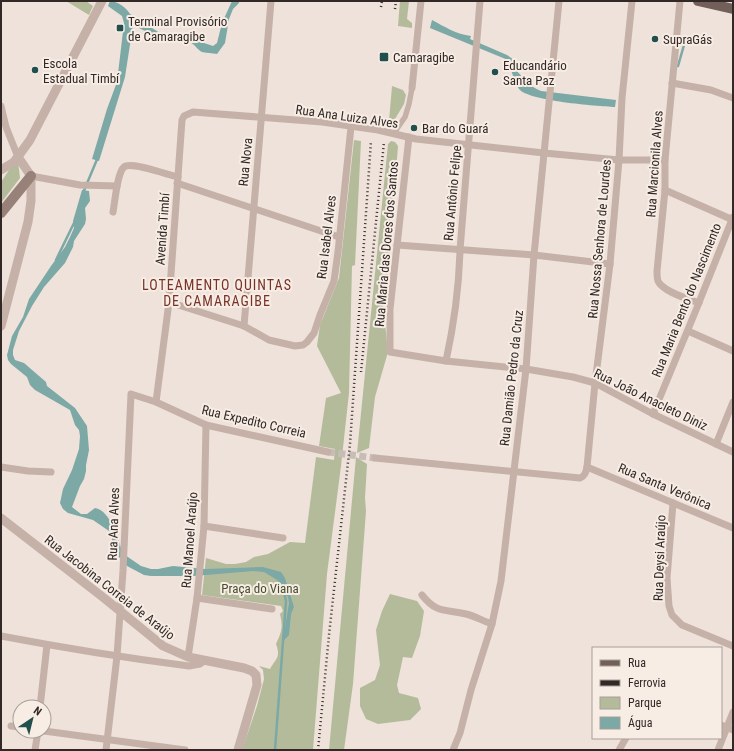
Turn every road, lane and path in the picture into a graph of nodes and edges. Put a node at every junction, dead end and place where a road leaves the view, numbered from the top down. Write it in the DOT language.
graph roads {
  1 [pos="271,1"];
  2 [pos="421,1"];
  3 [pos="480,1"];
  4 [pos="559,1"];
  5 [pos="632,1"];
  6 [pos="680,1"];
  7 [pos="698,1"];
  8 [pos="100,4"];
  9 [pos="733,9"];
  10 [pos="672,83"];
  11 [pos="412,88"];
  12 [pos="733,98"];
  13 [pos="1,106"];
  14 [pos="193,112"];
  15 [pos="262,118"];
  16 [pos="351,126"];
  17 [pos="394,133"];
  18 [pos="409,137"];
  19 [pos="468,145"];
  20 [pos="544,153"];
  21 [pos="18,157"];
  22 [pos="618,160"];
  23 [pos="665,160"];
  24 [pos="1,170"];
  25 [pos="31,176"];
  26 [pos="178,180"];
  27 [pos="117,186"];
  28 [pos="665,190"];
  29 [pos="253,208"];
  30 [pos="1,212"];
  31 [pos="113,212"];
  32 [pos="733,219"];
  33 [pos="339,237"];
  34 [pos="397,245"];
  35 [pos="460,250"];
  36 [pos="534,255"];
  37 [pos="610,264"];
  38 [pos="169,302"];
  39 [pos="699,303"];
  40 [pos="1,326"];
  41 [pos="244,326"];
  42 [pos="688,331"];
  43 [pos="733,351"];
  44 [pos="390,352"];
  45 [pos="446,361"];
  46 [pos="526,369"];
  47 [pos="595,383"];
  48 [pos="130,394"];
  49 [pos="156,402"];
  50 [pos="733,402"];
  51 [pos="653,414"];
  52 [pos="206,425"];
  53 [pos="716,444"];
  54 [pos="328,452"];
  55 [pos="733,452"];
  56 [pos="376,458"];
  57 [pos="1,466"];
  58 [pos="587,467"];
  59 [pos="51,472"];
  60 [pos="514,472"];
  61 [pos="673,503"];
  62 [pos="1,518"];
  63 [pos="204,526"];
  64 [pos="733,528"];
  65 [pos="283,538"];
  66 [pos="422,595"];
  67 [pos="197,598"];
  68 [pos="272,609"];
  69 [pos="120,612"];
  70 [pos="492,624"];
  71 [pos="1,636"];
  72 [pos="47,645"];
  73 [pos="733,646"];
  74 [pos="117,656"];
  75 [pos="188,657"];
  76 [pos="204,661"];
  77 [pos="41,699"];
  78 [pos="733,712"];
  79 [pos="727,728"];
  80 [pos="52,732"];
  81 [pos="37,739"];
  82 [pos="625,739"];
  83 [pos="107,740"];
  84 [pos="35,750"];
  85 [pos="106,750"];
  86 [pos="185,750"];
  87 [pos="238,750"];
  88 [pos="453,750"];
  89 [pos="619,750"];
  90 [pos="718,750"];
  1 -- 15 [label="street, Rua Nova"];
  2 -- 11 [label="street"];
  3 -- 19 [label="street, Rua Antônio Felipe"];
  4 -- 20 [label="street, Rua Damião Pedro da Cruz"];
  5 -- 22 [label="street, Rua Nossa Senhora de Lourdes"];
  6 -- 10 [label="street, Rua Marcionila Alves"];
  7 -- 9 [label="main road"];
  8 -- 21 [label="street"];
  10 -- 12 [label="street"];
  10 -- 23 [label="street, Rua Marcionila Alves"];
  11 -- 17 [label="street"];
  13 -- 21 [label="street"];
  14 -- 15 [label="street, Rua Ana Luiza Alves"];
  14 -- 26 [label="street, Avenida Timbí"];
  15 -- 16 [label="street, Rua Ana Luiza Alves"];
  15 -- 29 [label="street, Rua Nova"];
  16 -- 17 [label="street, Rua Ana Luiza Alves"];
  16 -- 33 [label="street, Rua Isabel Alves"];
  17 -- 18 [label="street, Rua Ana Luiza Alves"];
  18 -- 19 [label="street, Rua Ana Luiza Alves"];
  18 -- 34 [label="street, Rua Maria das Dores dos Santos"];
  19 -- 20 [label="street, Rua Ana Luiza Alves"];
  19 -- 35 [label="street, Rua Antônio Felipe"];
  20 -- 22 [label="street, Rua Ana Luiza Alves"];
  20 -- 36 [label="street, Rua Damião Pedro da Cruz"];
  21 -- 24 [label="street"];
  21 -- 25 [label="street"];
  22 -- 23 [label="street, Rua Ana Luiza Alves"];
  22 -- 37 [label="street, Rua Nossa Senhora de Lourdes"];
  23 -- 28 [label="street, Rua Marcionila Alves"];
  25 -- 27 [label="street"];
  25 -- 30 [label="main road"];
  25 -- 40 [label="street"];
  26 -- 27 [label="street"];
  26 -- 29 [label="street"];
  26 -- 38 [label="street, Avenida Timbí"];
  27 -- 31 [label="street"];
  28 -- 32 [label="street"];
  28 -- 39 [label="street, Rua Marcionila Alves"];
  29 -- 33 [label="street"];
  29 -- 41 [label="street, Rua Nova"];
  32 -- 39 [label="street, Rua Maria Bento do Nascimento"];
  33 -- 41 [label="street, Rua Isabel Alves"];
  34 -- 35 [label="street"];
  34 -- 44 [label="street, Rua Maria das Dores dos Santos"];
  35 -- 36 [label="street"];
  35 -- 45 [label="street, Rua Antônio Felipe"];
  36 -- 37 [label="street"];
  36 -- 46 [label="street, Rua Damião Pedro da Cruz"];
  37 -- 47 [label="street, Rua Nossa Senhora de Lourdes"];
  38 -- 41 [label="street, Rua Isabel Alves"];
  38 -- 49 [label="street, Avenida Timbí"];
  39 -- 42 [label="street, Rua Maria Bento do Nascimento"];
  42 -- 43 [label="street"];
  42 -- 51 [label="street, Rua Maria Bento do Nascimento"];
  44 -- 45 [label="street, Rua João Anacleto Diniz"];
  45 -- 46 [label="street, Rua João Anacleto Diniz"];
  46 -- 47 [label="street, Rua João Anacleto Diniz"];
  46 -- 60 [label="street, Rua Damião Pedro da Cruz"];
  47 -- 51 [label="street, Rua João Anacleto Diniz"];
  47 -- 58 [label="street, Rua Nossa Senhora de Lourdes"];
  48 -- 49 [label="street, Rua Expedito Correia"];
  48 -- 69 [label="street, Rua Ana Alves"];
  49 -- 52 [label="street, Rua Expedito Correia"];
  50 -- 53 [label="street"];
  51 -- 53 [label="street, Rua João Anacleto Diniz"];
  52 -- 54 [label="street, Rua Expedito Correia"];
  52 -- 63 [label="street, Rua Manoel Araújo"];
  53 -- 55 [label="street, Rua João Anacleto Diniz"];
  56 -- 60 [label="street"];
  57 -- 59 [label="street"];
  58 -- 60 [label="street, Rua Nossa Senhora de Lourdes"];
  58 -- 61 [label="street, Rua Santa Verônica"];
  60 -- 70 [label="street, Rua Damião Pedro da Cruz"];
  61 -- 64 [label="street, Rua Santa Verônica"];
  61 -- 73 [label="street, Rua Deysi Araújo"];
  62 -- 69 [label="street, Rua Jacobina Correia de Araújo"];
  63 -- 65 [label="street"];
  63 -- 67 [label="street, Rua Manoel Araújo"];
  66 -- 70 [label="street"];
  67 -- 68 [label="street"];
  67 -- 75 [label="street, Rua Manoel Araújo"];
  69 -- 74 [label="street, Rua Ana Alves"];
  69 -- 75 [label="street, Rua Jacobina Correia de Araújo"];
  70 -- 88 [label="street, Rua Damião Pedro da Cruz"];
  71 -- 72 [label="street"];
  72 -- 74 [label="street"];
  72 -- 77 [label="street"];
  74 -- 76 [label="street"];
  74 -- 83 [label="street, Rua Ana Alves"];
  75 -- 76 [label="street, Rua Jacobina Correia de Araújo"];
  76 -- 87 [label="street, Rua Jacobina Correia de Araújo"];
  78 -- 79 [label="street"];
  79 -- 90 [label="street"];
  80 -- 83 [label="street"];
  81 -- 84 [label="street"];
  82 -- 89 [label="street"];
  83 -- 85 [label="street, Rua Ana Alves"];
  83 -- 86 [label="street"];
}
